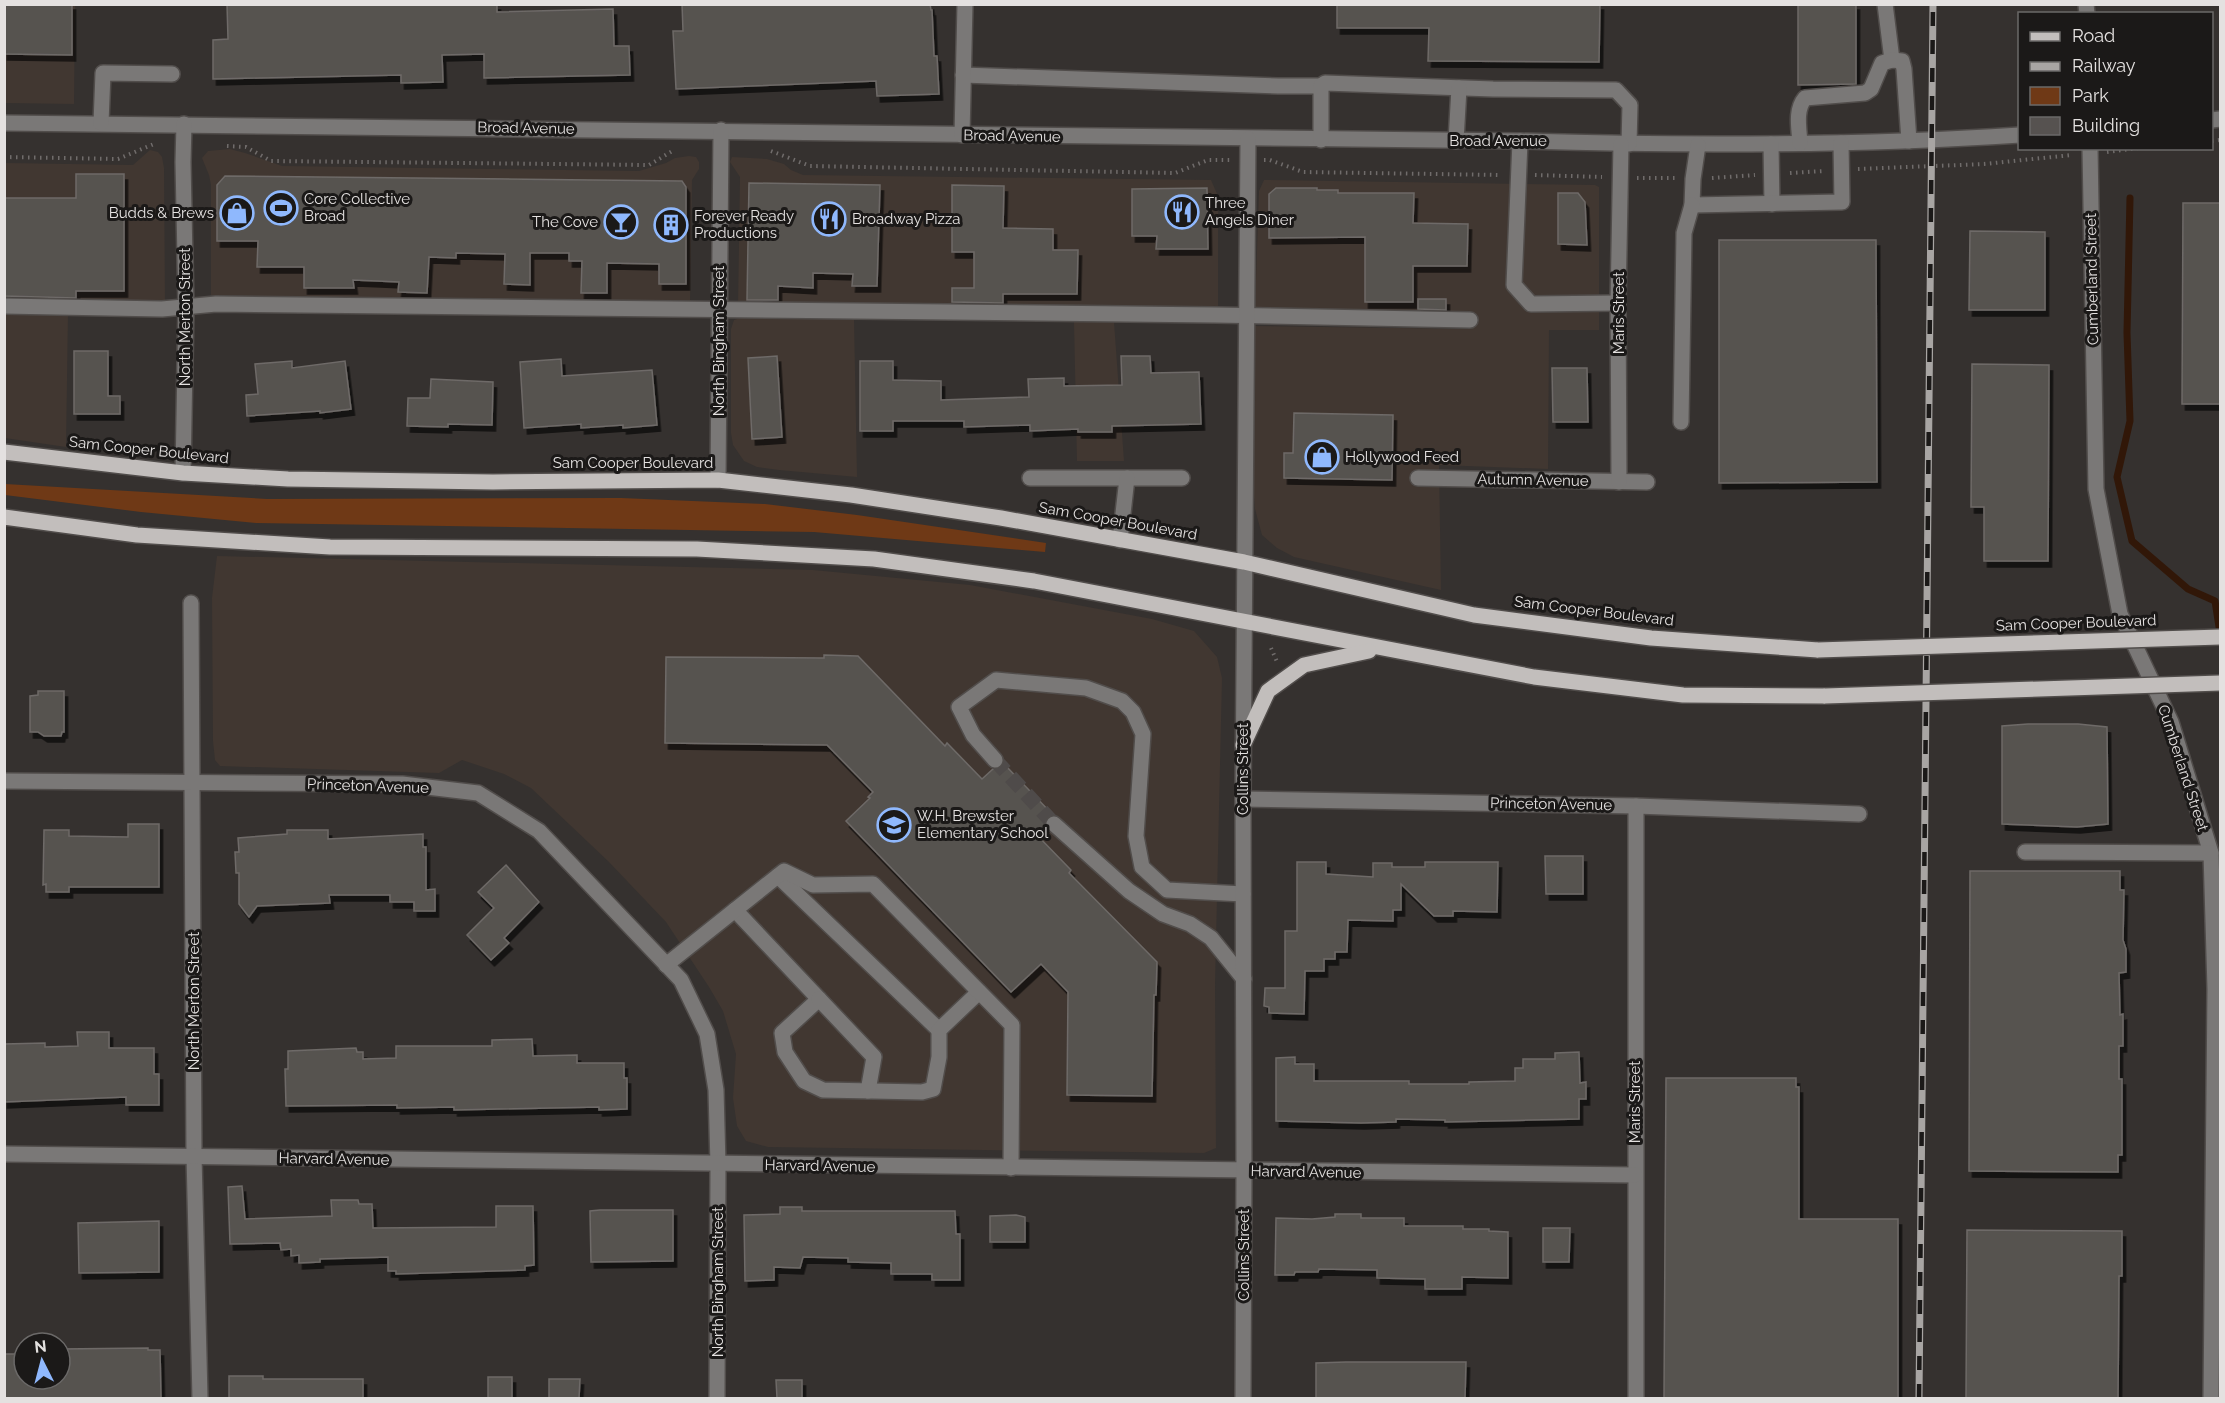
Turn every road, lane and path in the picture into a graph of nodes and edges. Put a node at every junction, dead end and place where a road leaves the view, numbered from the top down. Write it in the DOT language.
graph roads {
  1 [pos="965,4"];
  2 [pos="1885,4"];
  3 [pos="1892,60"];
  4 [pos="172,74"];
  5 [pos="963,75"];
  6 [pos="1321,86"];
  7 [pos="1459,88"];
  8 [pos="4,123"];
  9 [pos="101,123"];
  10 [pos="184,124"];
  11 [pos="721,130"];
  12 [pos="962,135"];
  13 [pos="2018,135"];
  14 [pos="1248,139"];
  15 [pos="1321,140"];
  16 [pos="1456,141"];
  17 [pos="1520,141"];
  18 [pos="1909,141"];
  19 [pos="1841,142"];
  20 [pos="1800,143"];
  21 [pos="1625,144"];
  22 [pos="1771,144"];
  23 [pos="183,145"];
  24 [pos="221,146"];
  25 [pos="1698,146"];
  26 [pos="675,149"];
  27 [pos="2106,150"];
  28 [pos="761,151"];
  29 [pos="2090,151"];
  30 [pos="4,157"];
  31 [pos="1248,159"];
  32 [pos="1840,170"];
  33 [pos="1772,174"];
  34 [pos="1518,176"];
  35 [pos="1621,178"];
  36 [pos="1693,179"];
  37 [pos="1772,204"];
  38 [pos="1692,205"];
  39 [pos="1618,303"];
  40 [pos="4,306"];
  41 [pos="186,307"];
  42 [pos="720,310"];
  43 [pos="1246,316"];
  44 [pos="1470,320"];
  45 [pos="1681,422"];
  46 [pos="4,452"];
  47 [pos="183,473"];
  48 [pos="1030,478"];
  49 [pos="1127,478"];
  50 [pos="1182,478"];
  51 [pos="1418,478"];
  52 [pos="718,480"];
  53 [pos="1619,482"];
  54 [pos="1647,482"];
  55 [pos="4,517"];
  56 [pos="1120,540"];
  57 [pos="1244,562"];
  58 [pos="191,603"];
  59 [pos="1244,622"];
  60 [pos="2220,637"];
  61 [pos="1271,648"];
  62 [pos="1382,649"];
  63 [pos="1266,657"];
  64 [pos="1276,658"];
  65 [pos="1279,665"];
  66 [pos="2220,684"];
  67 [pos="1243,745"];
  68 [pos="995,760"];
  69 [pos="4,781"];
  70 [pos="193,783"];
  71 [pos="1243,799"];
  72 [pos="1636,806"];
  73 [pos="1858,814"];
  74 [pos="1054,824"];
  75 [pos="2025,852"];
  76 [pos="2211,854"];
  77 [pos="778,876"];
  78 [pos="1243,894"];
  79 [pos="735,910"];
  80 [pos="666,965"];
  81 [pos="1244,979"];
  82 [pos="979,992"];
  83 [pos="819,999"];
  84 [pos="939,1030"];
  85 [pos="868,1091"];
  86 [pos="4,1154"];
  87 [pos="194,1156"];
  88 [pos="718,1165"];
  89 [pos="1011,1168"];
  90 [pos="1244,1171"];
  91 [pos="1635,1175"];
  92 [pos="200,1398"];
  93 [pos="717,1398"];
  94 [pos="1243,1398"];
  95 [pos="1636,1398"];
  96 [pos="2211,1398"];
  1 -- 5 [label="street"];
  2 -- 3 [label="street"];
  3 -- 18 [label="street"];
  3 -- 20 [label="street"];
  4 -- 9 [label="street"];
  5 -- 6 [label="street"];
  5 -- 12 [label="street"];
  6 -- 7 [label="street"];
  6 -- 15 [label="street"];
  7 -- 16 [label="street"];
  7 -- 21 [label="street, Maris Street"];
  8 -- 9 [label="street, Broad Avenue"];
  9 -- 10 [label="street, Broad Avenue"];
  10 -- 11 [label="street, Broad Avenue"];
  10 -- 23 [label="street, North Merton Street"];
  11 -- 12 [label="street, Broad Avenue"];
  11 -- 42 [label="street, North Bingham Street"];
  12 -- 14 [label="street, Broad Avenue"];
  13 -- 18 [label="street, Broad Avenue"];
  14 -- 15 [label="street, Broad Avenue"];
  14 -- 31 [label="street, Collins Street"];
  15 -- 16 [label="street, Broad Avenue"];
  16 -- 17 [label="street, Broad Avenue"];
  17 -- 21 [label="street, Broad Avenue"];
  17 -- 34 [label="street"];
  18 -- 19 [label="street, Broad Avenue"];
  19 -- 20 [label="street, Broad Avenue"];
  19 -- 32 [label="street"];
  20 -- 22 [label="street, Broad Avenue"];
  21 -- 25 [label="street, Broad Avenue"];
  21 -- 35 [label="street, Maris Street"];
  22 -- 25 [label="street, Broad Avenue"];
  22 -- 33 [label="street"];
  23 -- 30 [label="path"];
  23 -- 41 [label="street, North Merton Street"];
  24 -- 26 [label="path"];
  25 -- 36 [label="street"];
  27 -- 29 [label="path"];
  28 -- 31 [label="path"];
  29 -- 32 [label="path"];
  29 -- 76 [label="street, Cumberland Street"];
  31 -- 34 [label="path"];
  31 -- 43 [label="street, Collins Street"];
  32 -- 33 [label="path"];
  32 -- 37 [label="street"];
  33 -- 36 [label="path"];
  33 -- 37 [label="street"];
  34 -- 35 [label="path"];
  34 -- 39 [label="street"];
  35 -- 36 [label="path"];
  35 -- 39 [label="street, Maris Street"];
  36 -- 38 [label="street"];
  37 -- 38 [label="street"];
  38 -- 45 [label="street"];
  39 -- 53 [label="street, Maris Street"];
  40 -- 41 [label="street"];
  41 -- 42 [label="street"];
  41 -- 47 [label="street, North Merton Street"];
  42 -- 43 [label="street"];
  42 -- 52 [label="street, North Bingham Street"];
  43 -- 44 [label="street"];
  43 -- 57 [label="street, Collins Street"];
  46 -- 47 [label="main road, Sam Cooper Boulevard"];
  47 -- 52 [label="main road, Sam Cooper Boulevard"];
  48 -- 49 [label="street"];
  49 -- 50 [label="street"];
  49 -- 56 [label="street"];
  51 -- 53 [label="street, Autumn Avenue"];
  52 -- 56 [label="main road, Sam Cooper Boulevard"];
  53 -- 54 [label="street, Autumn Avenue"];
  55 -- 59 [label="main road"];
  56 -- 57 [label="main road, Sam Cooper Boulevard"];
  57 -- 59 [label="street, Collins Street"];
  57 -- 60 [label="main road, Sam Cooper Boulevard, bridge"];
  58 -- 70 [label="street, North Merton Street"];
  59 -- 62 [label="main road"];
  59 -- 67 [label="street, Collins Street"];
  61 -- 64 [label="path"];
  62 -- 66 [label="main road, bridge"];
  62 -- 67 [label="main road"];
  63 -- 64 [label="path"];
  64 -- 65 [label="path"];
  67 -- 71 [label="street, Collins Street"];
  68 -- 78 [label="street"];
  69 -- 70 [label="street, Princeton Avenue"];
  70 -- 80 [label="street, Princeton Avenue"];
  70 -- 87 [label="street, North Merton Street"];
  71 -- 72 [label="street, Princeton Avenue"];
  71 -- 78 [label="street, Collins Street"];
  72 -- 73 [label="street, Princeton Avenue"];
  72 -- 91 [label="street, Maris Street"];
  74 -- 81 [label="street"];
  75 -- 76 [label="street"];
  76 -- 96 [label="street, Cumberland Street"];
  77 -- 79 [label="street"];
  77 -- 82 [label="street"];
  77 -- 84 [label="street"];
  78 -- 81 [label="street, Collins Street"];
  79 -- 80 [label="street"];
  79 -- 83 [label="street"];
  80 -- 88 [label="street, Princeton Avenue"];
  81 -- 90 [label="street, Collins Street"];
  82 -- 84 [label="street"];
  82 -- 89 [label="street"];
  83 -- 85 [label="street"];
  83 -- 85 [label="street"];
  84 -- 85 [label="street"];
  86 -- 87 [label="street, Harvard Avenue"];
  87 -- 88 [label="street, Harvard Avenue"];
  87 -- 92 [label="street, North Merton Street"];
  88 -- 89 [label="street, Harvard Avenue"];
  88 -- 93 [label="street, North Bingham Street"];
  89 -- 90 [label="street, Harvard Avenue"];
  90 -- 91 [label="street, Harvard Avenue"];
  90 -- 94 [label="street, Collins Street"];
  91 -- 95 [label="street, Maris Street"];
}
